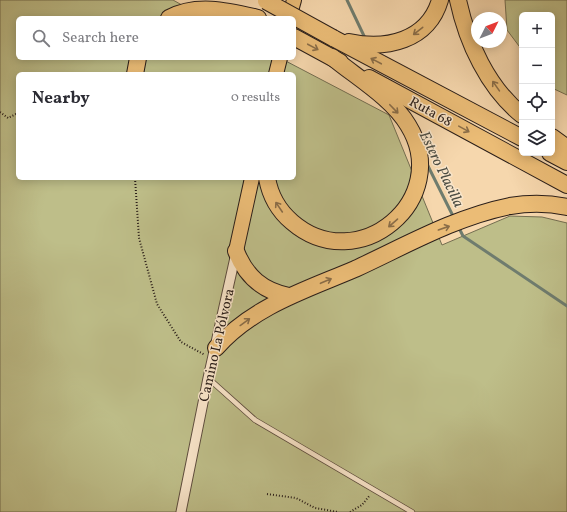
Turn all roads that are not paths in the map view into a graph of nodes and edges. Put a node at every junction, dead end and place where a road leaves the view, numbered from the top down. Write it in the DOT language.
graph roads {
  1 [pos="225,0"];
  2 [pos="294,0"];
  3 [pos="440,0"];
  4 [pos="458,0"];
  5 [pos="265,1"];
  6 [pos="173,16"];
  7 [pos="249,16"];
  8 [pos="254,16"];
  9 [pos="290,16"];
  10 [pos="293,16"];
  11 [pos="296,18"];
  12 [pos="296,38"];
  13 [pos="333,38"];
  14 [pos="332,57"];
  15 [pos="138,60"];
  16 [pos="280,60"];
  17 [pos="135,72"];
  18 [pos="276,72"];
  19 [pos="519,112"];
  20 [pos="519,136"];
  21 [pos="555,139"];
  22 [pos="567,148"];
  23 [pos="555,156"];
  24 [pos="567,162"];
  25 [pos="252,180"];
  26 [pos="269,180"];
  27 [pos="567,185"];
  28 [pos="567,207"];
  29 [pos="236,251"];
  30 [pos="290,296"];
  31 [pos="214,354"];
  32 [pos="208,378"];
  33 [pos="181,512"];
  34 [pos="412,512"];
  1 -- 8 [label="highway"];
  2 -- 9 [label="highway"];
  3 -- 13 [label="highway, one-way"];
  19 -- 4 [label="highway, one-way"];
  5 -- 10 [label="highway, Ruta 68, bridge"];
  6 -- 7 [label="highway"];
  11 -- 13 [label="highway, Ruta 68, bridge"];
  12 -- 14 [label="highway, Ruta 68, one-way"];
  20 -- 13 [label="highway, Ruta 68, one-way"];
  14 -- 26 [label="highway, one-way"];
  14 -- 27 [label="highway, Ruta 68, one-way"];
  15 -- 17 [label="highway"];
  16 -- 18 [label="highway"];
  21 -- 22 [label="highway"];
  23 -- 24 [label="highway"];
  25 -- 29 [label="highway, Camino La Pólvora"];
  30 -- 28 [label="highway, one-way"];
  29 -- 30 [label="highway"];
  29 -- 31 [label="street, Camino La Pólvora"];
  31 -- 30 [label="highway, one-way"];
  31 -- 32 [label="street, Camino La Pólvora"];
  32 -- 33 [label="street, Camino La Pólvora"];
  32 -- 34 [label="lane"];
}
